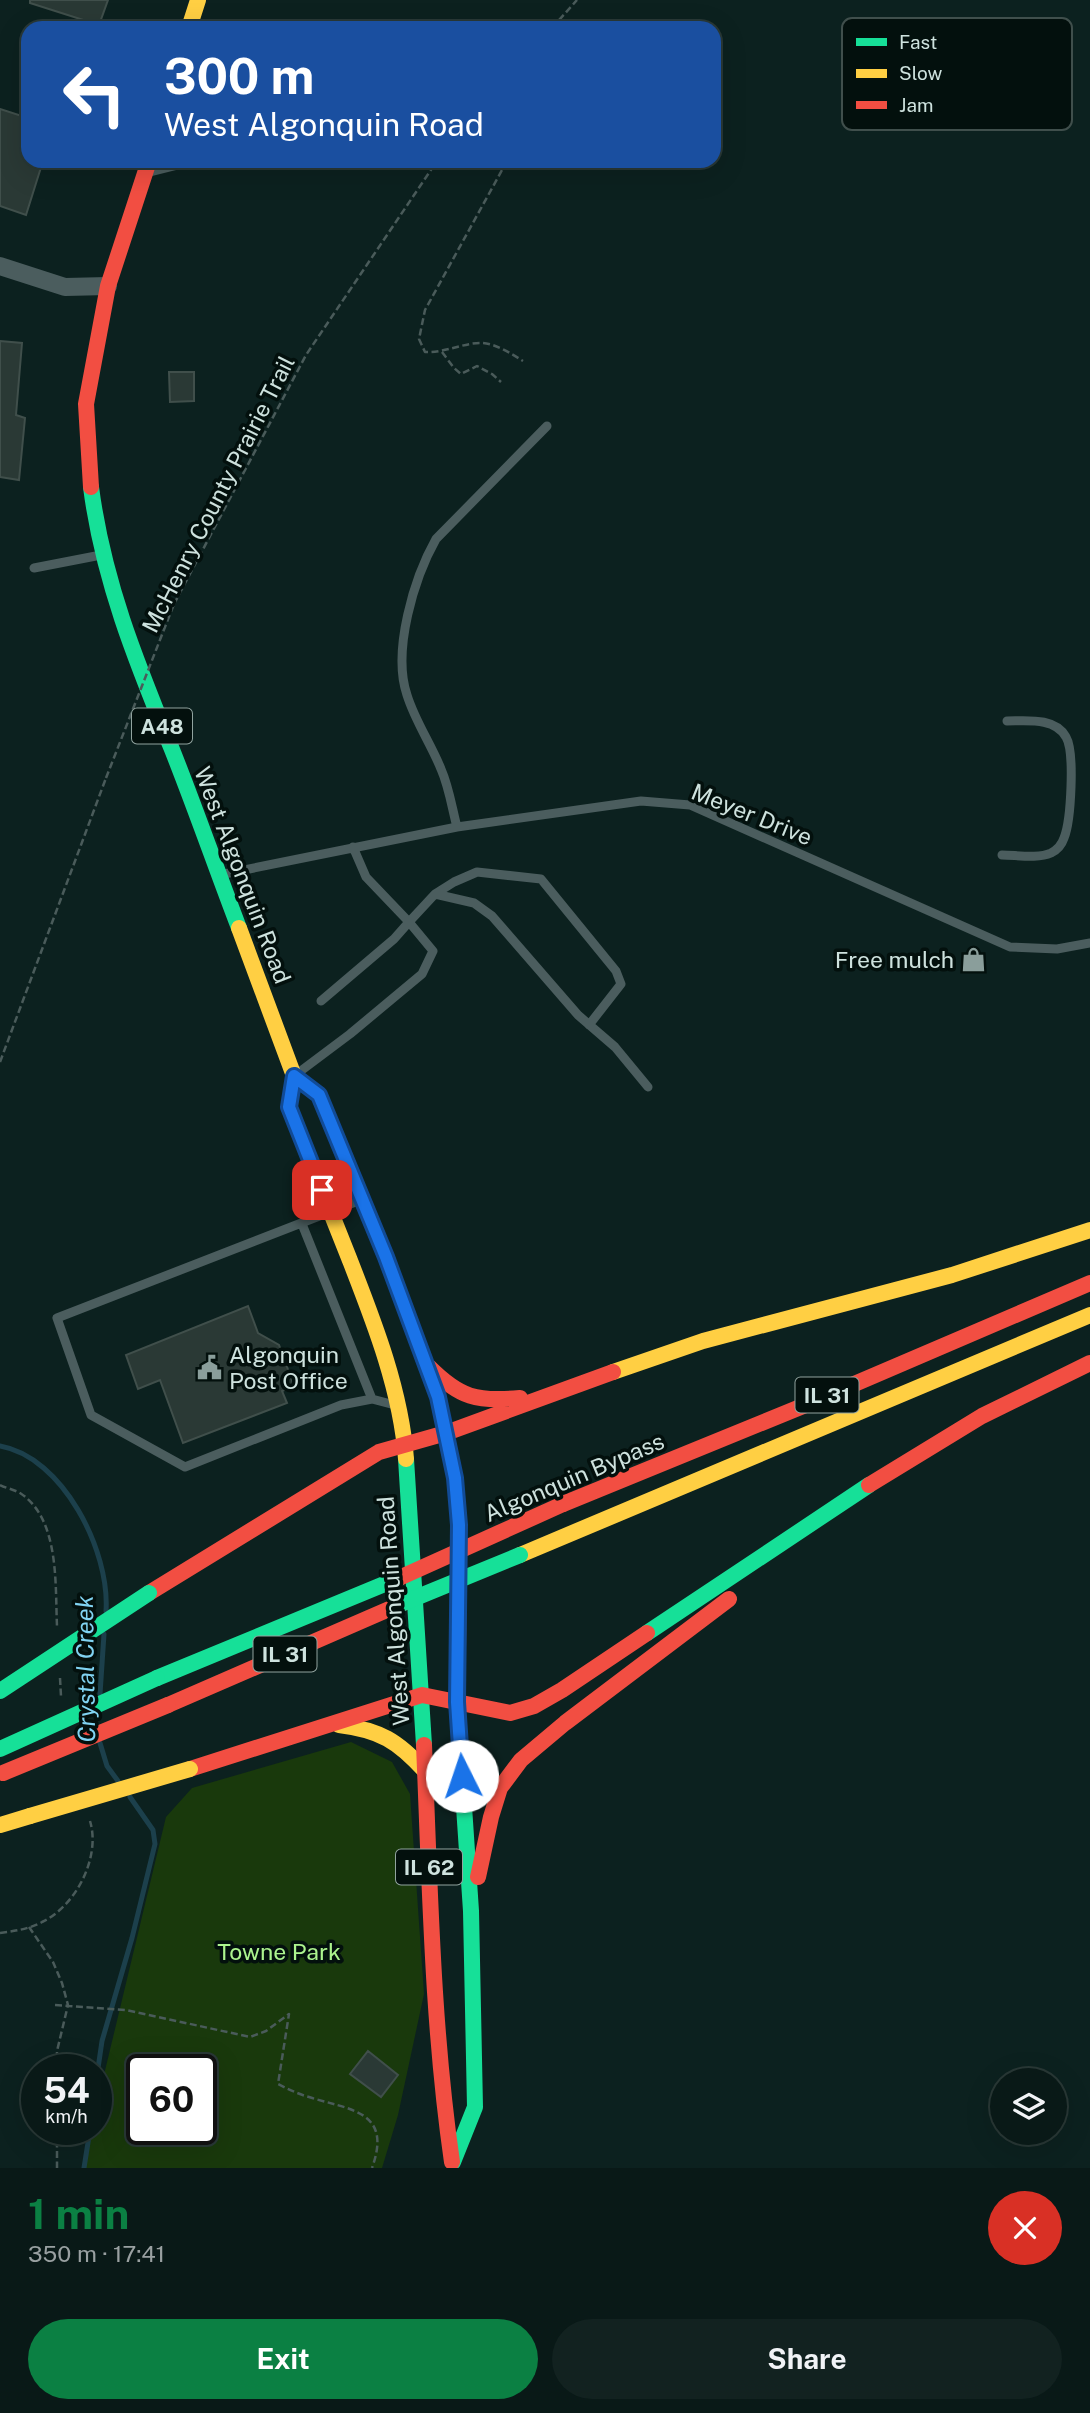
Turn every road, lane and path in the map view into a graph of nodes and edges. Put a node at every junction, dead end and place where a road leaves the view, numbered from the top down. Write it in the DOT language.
graph roads {
  1 [pos="198,0"];
  2 [pos="577,0"];
  3 [pos="191,21"];
  4 [pos="558,21"];
  5 [pos="147,168"];
  6 [pos="432,168"];
  7 [pos="503,168"];
  8 [pos="0,266"];
  9 [pos="108,286"];
  10 [pos="442,352"];
  11 [pos="523,361"];
  12 [pos="500,382"];
  13 [pos="547,426"];
  14 [pos="103,555"];
  15 [pos="34,568"];
  16 [pos="1007,721"];
  17 [pos="457,827"];
  18 [pos="353,847"];
  19 [pos="1002,855"];
  20 [pos="219,875"];
  21 [pos="435,894"];
  22 [pos="409,922"];
  23 [pos="1090,943"];
  24 [pos="321,1001"];
  25 [pos="589,1025"];
  26 [pos="0,1062"];
  27 [pos="294,1076"];
  28 [pos="648,1087"];
  29 [pos="363,1199"];
  30 [pos="331,1212"];
  31 [pos="302,1224"];
  32 [pos="1090,1230"];
  33 [pos="1090,1283"];
  34 [pos="1090,1315"];
  35 [pos="426,1363"];
  36 [pos="1090,1363"];
  37 [pos="548,1396"];
  38 [pos="372,1399"];
  39 [pos="397,1405"];
  40 [pos="446,1433"];
  41 [pos="405,1443"];
  42 [pos="895,1471"];
  43 [pos="0,1691"];
  44 [pos="422,1695"];
  45 [pos="457,1702"];
  46 [pos="330,1724"];
  47 [pos="0,1749"];
  48 [pos="425,1771"];
  49 [pos="2,1774"];
  50 [pos="0,1825"];
  51 [pos="471,1911"];
  52 [pos="29,1927"];
  53 [pos="55,2004"];
  54 [pos="68,2005"];
  55 [pos="57,2054"];
  56 [pos="57,2145"];
  57 [pos="452,2165"];
  58 [pos="57,2168"];
  59 [pos="372,2168"];
  1 -- 3 [label="main road"];
  2 -- 4 [label="path"];
  5 -- 9 [label="main road, West Algonquin Road / A48"];
  6 -- 26 [label="path, McHenry County Prairie Trail, bridge"];
  7 -- 10 [label="path"];
  8 -- 9 [label="street"];
  9 -- 14 [label="main road, West Algonquin Road / A48"];
  10 -- 11 [label="path"];
  10 -- 12 [label="path"];
  13 -- 17 [label="lane"];
  14 -- 15 [label="lane"];
  14 -- 20 [label="main road, West Algonquin Road / A48"];
  16 -- 19 [label="lane"];
  17 -- 18 [label="lane, Meyer Drive"];
  17 -- 23 [label="lane, Meyer Drive"];
  18 -- 20 [label="lane, Meyer Drive"];
  18 -- 22 [label="lane"];
  20 -- 27 [label="main road, West Algonquin Road / A48"];
  21 -- 22 [label="lane"];
  21 -- 25 [label="lane"];
  21 -- 25 [label="lane"];
  22 -- 24 [label="lane"];
  22 -- 27 [label="lane"];
  25 -- 28 [label="lane"];
  27 -- 29 [label="main road, West Algonquin Road / A48"];
  27 -- 30 [label="main road, West Algonquin Road / A48"];
  29 -- 30 [label="lane"];
  29 -- 35 [label="main road, West Algonquin Road / A48"];
  30 -- 31 [label="lane"];
  30 -- 39 [label="main road, West Algonquin Road / A48"];
  31 -- 38 [label="lane"];
  31 -- 38 [label="lane"];
  32 -- 37 [label="main road"];
  33 -- 47 [label="main road, Algonquin Bypass / IL 31, bridge"];
  34 -- 49 [label="main road, IL 31, bridge"];
  35 -- 37 [label="main road"];
  35 -- 40 [label="main road, West Algonquin Road / A48"];
  36 -- 42 [label="main road"];
  37 -- 40 [label="main road"];
  38 -- 39 [label="lane"];
  39 -- 41 [label="main road, West Algonquin Road / A48"];
  40 -- 41 [label="main road"];
  40 -- 45 [label="main road, West Algonquin Road / IL 62"];
  41 -- 43 [label="main road, bridge"];
  41 -- 44 [label="main road, West Algonquin Road / IL 62"];
  42 -- 45 [label="main road"];
  42 -- 51 [label="main road"];
  44 -- 45 [label="main road"];
  44 -- 46 [label="main road"];
  44 -- 48 [label="main road, West Algonquin Road / IL 62"];
  45 -- 51 [label="main road, West Algonquin Road / IL 62"];
  46 -- 48 [label="main road"];
  46 -- 50 [label="main road, bridge"];
  48 -- 57 [label="main road, West Algonquin Road / IL 62"];
  51 -- 57 [label="main road, West Algonquin Road / IL 62"];
  52 -- 54 [label="path"];
  53 -- 54 [label="path"];
  54 -- 55 [label="path"];
  54 -- 59 [label="path"];
  56 -- 58 [label="path"];
}
